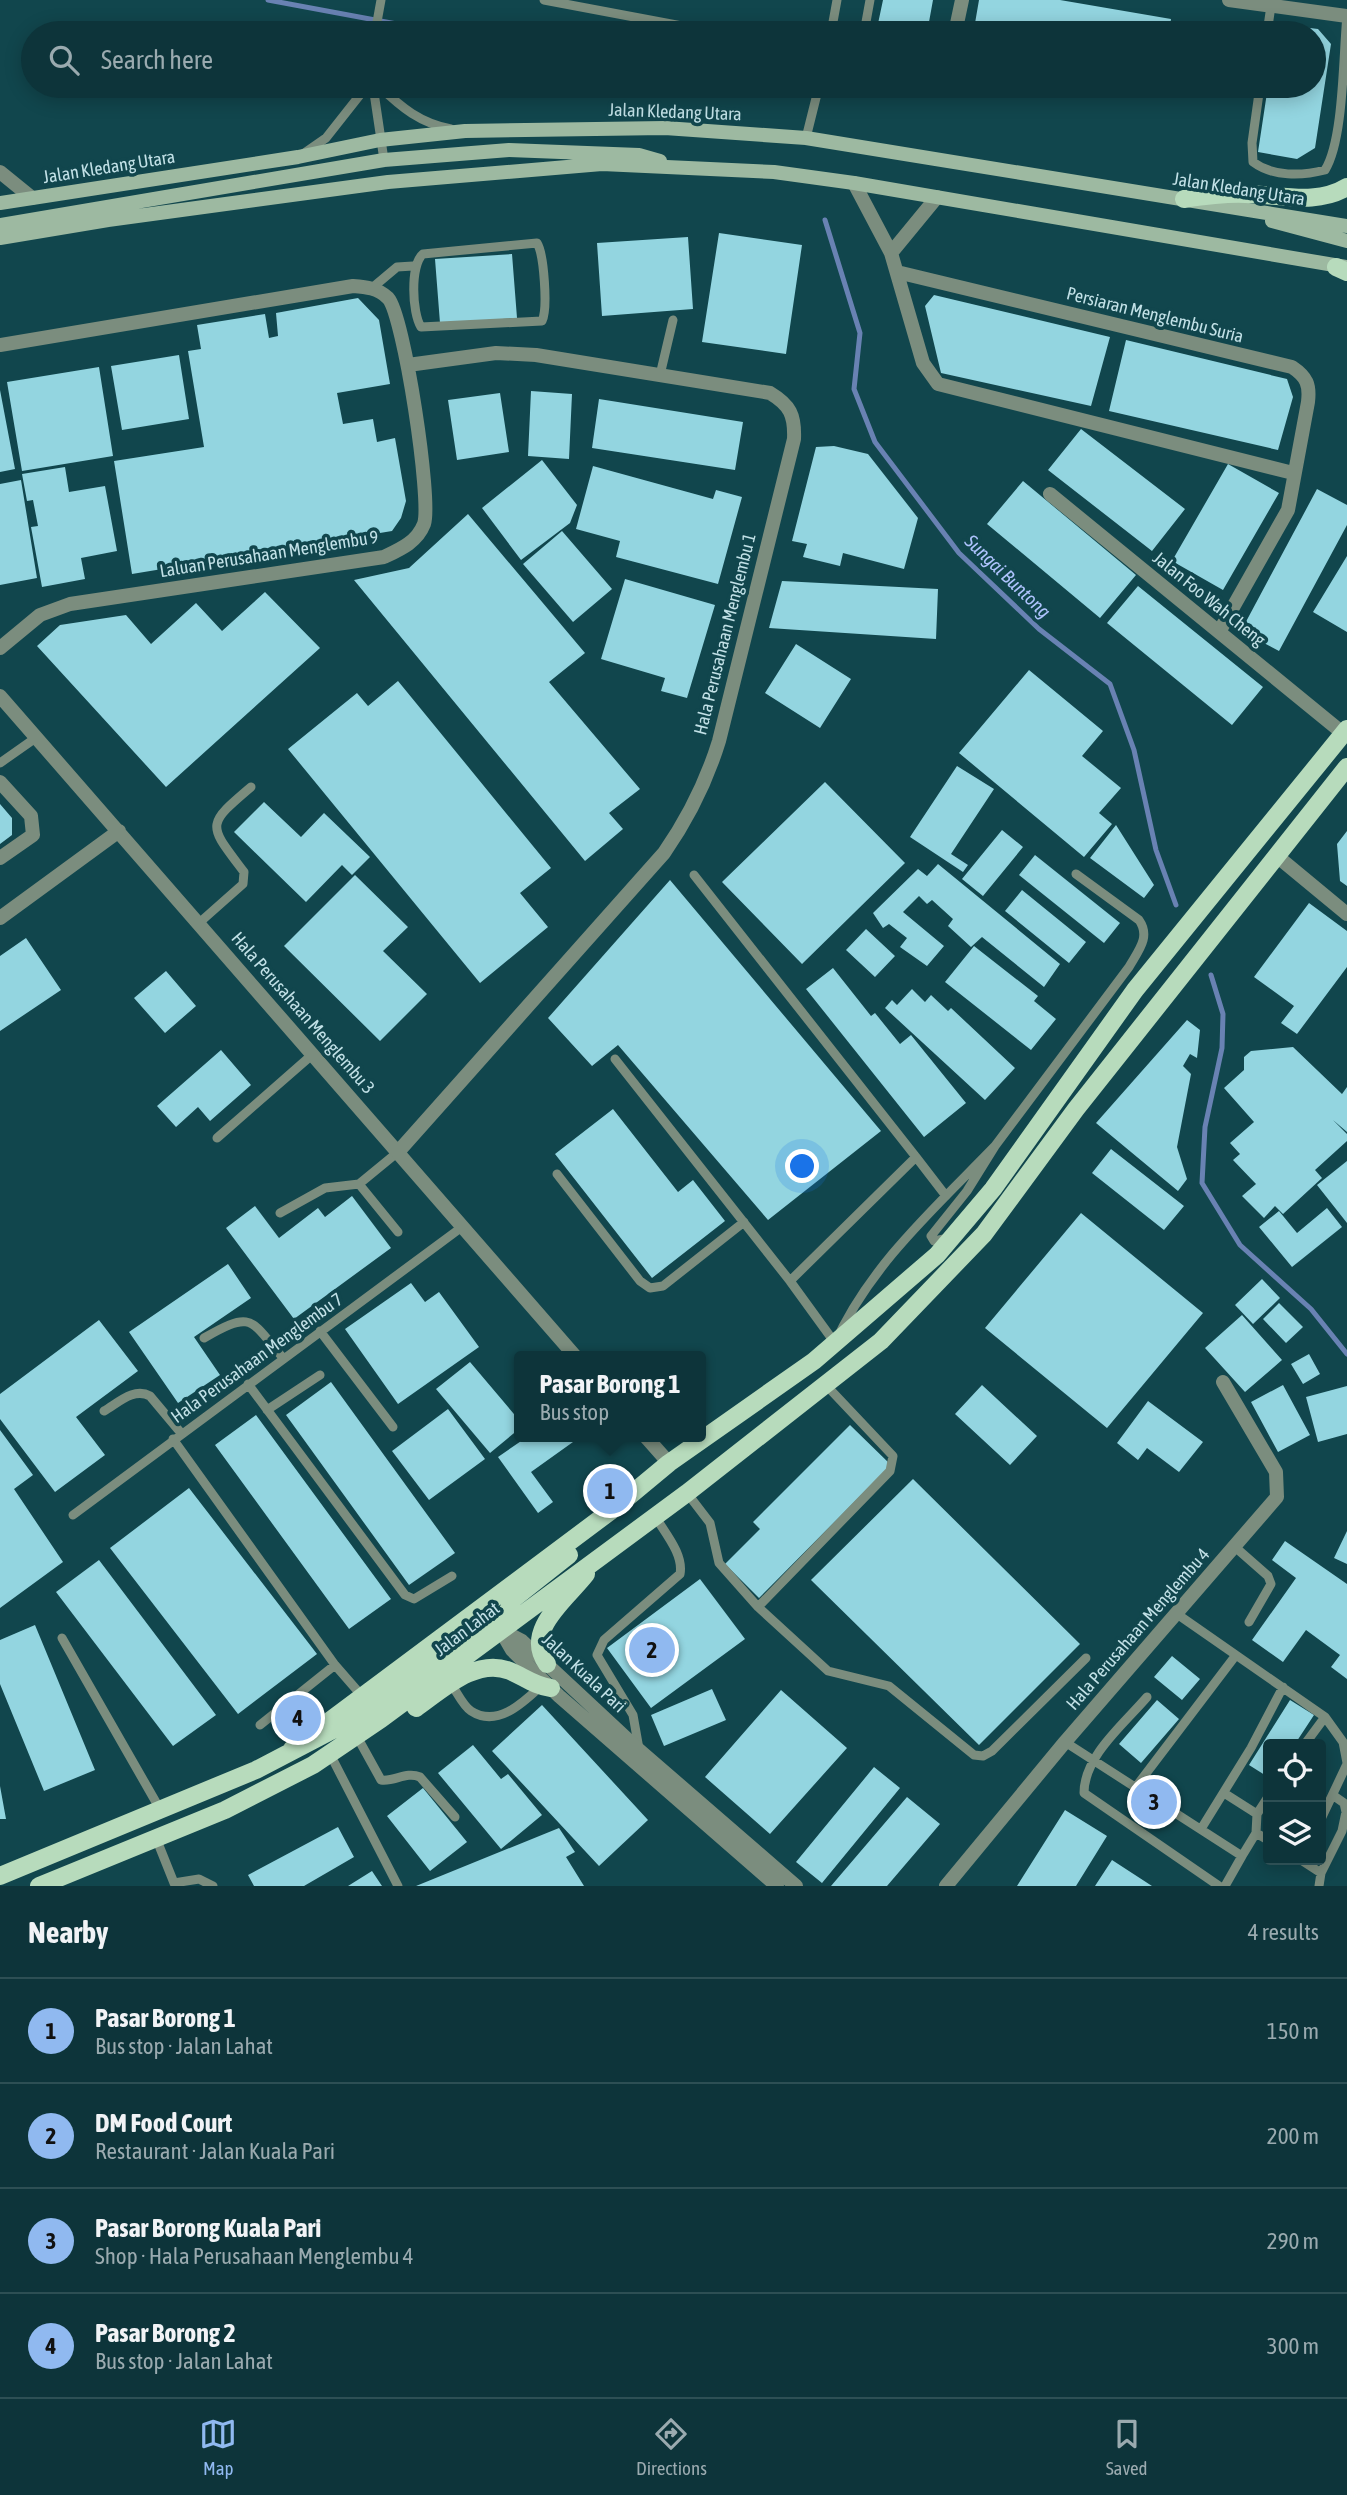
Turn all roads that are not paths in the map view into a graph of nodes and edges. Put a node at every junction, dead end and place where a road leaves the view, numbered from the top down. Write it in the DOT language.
graph roads {
  1 [pos="381,0"];
  2 [pos="544,0"];
  3 [pos="837,0"];
  4 [pos="870,0"];
  5 [pos="962,0"];
  6 [pos="1229,0"];
  7 [pos="1290,4"];
  8 [pos="1270,6"];
  9 [pos="1347,16"];
  10 [pos="377,21"];
  11 [pos="655,21"];
  12 [pos="833,21"];
  13 [pos="866,21"];
  14 [pos="958,21"];
  15 [pos="1268,21"];
  16 [pos="358,98"];
  17 [pos="375,98"];
  18 [pos="392,98"];
  19 [pos="816,98"];
  20 [pos="1258,98"];
  21 [pos="465,131"];
  22 [pos="806,138"];
  23 [pos="380,140"];
  24 [pos="298,157"];
  25 [pos="384,160"];
  26 [pos="681,168"];
  27 [pos="0,172"];
  28 [pos="854,183"];
  29 [pos="1347,187"];
  30 [pos="937,197"];
  31 [pos="32,198"];
  32 [pos="1184,199"];
  33 [pos="0,203"];
  34 [pos="1248,210"];
  35 [pos="0,225"];
  36 [pos="1347,226"];
  37 [pos="0,239"];
  38 [pos="1347,241"];
  39 [pos="891,253"];
  40 [pos="413,266"];
  41 [pos="1344,266"];
  42 [pos="897,272"];
  43 [pos="372,288"];
  44 [pos="673,320"];
  45 [pos="0,345"];
  46 [pos="408,365"];
  47 [pos="660,375"];
  48 [pos="1293,473"];
  49 [pos="1050,494"];
  50 [pos="1219,632"];
  51 [pos="0,648"];
  52 [pos="0,696"];
  53 [pos="1345,732"];
  54 [pos="37,737"];
  55 [pos="0,763"];
  56 [pos="1347,767"];
  57 [pos="0,782"];
  58 [pos="251,787"];
  59 [pos="119,831"];
  60 [pos="1278,857"];
  61 [pos="0,858"];
  62 [pos="1076,874"];
  63 [pos="694,875"];
  64 [pos="1347,914"];
  65 [pos="0,918"];
  66 [pos="199,923"];
  67 [pos="313,1054"];
  68 [pos="615,1059"];
  69 [pos="217,1138"];
  70 [pos="995,1146"];
  71 [pos="398,1152"];
  72 [pos="916,1157"];
  73 [pos="557,1174"];
  74 [pos="359,1184"];
  75 [pos="946,1196"];
  76 [pos="280,1213"];
  77 [pos="744,1222"];
  78 [pos="463,1227"];
  79 [pos="398,1232"];
  80 [pos="953,1236"];
  81 [pos="790,1281"];
  82 [pos="320,1331"];
  83 [pos="204,1338"];
  84 [pos="835,1343"];
  85 [pos="571,1351"];
  86 [pos="284,1358"];
  87 [pos="320,1375"];
  88 [pos="1223,1382"];
  89 [pos="247,1384"];
  90 [pos="825,1384"];
  91 [pos="267,1410"];
  92 [pos="104,1411"];
  93 [pos="393,1427"];
  94 [pos="177,1436"];
  95 [pos="706,1438"];
  96 [pos="650,1442"];
  97 [pos="700,1442"];
  98 [pos="669,1463"];
  99 [pos="687,1493"];
  100 [pos="73,1516"];
  101 [pos="655,1516"];
  102 [pos="1235,1547"];
  103 [pos="595,1559"];
  104 [pos="452,1576"];
  105 [pos="758,1607"];
  106 [pos="1177,1614"];
  107 [pos="1249,1622"];
  108 [pos="501,1630"];
  109 [pos="62,1638"];
  110 [pos="1236,1655"];
  111 [pos="1086,1658"];
  112 [pos="547,1664"];
  113 [pos="335,1665"];
  114 [pos="451,1684"];
  115 [pos="545,1687"];
  116 [pos="1283,1687"];
  117 [pos="362,1696"];
  118 [pos="1147,1697"];
  119 [pos="1325,1717"];
  120 [pos="260,1726"];
  121 [pos="1310,1739"];
  122 [pos="360,1742"];
  123 [pos="1065,1742"];
  124 [pos="292,1749"];
  125 [pos="639,1750"];
  126 [pos="331,1756"];
  127 [pos="1092,1761"];
  128 [pos="1347,1763"];
  129 [pos="313,1765"];
  130 [pos="1135,1788"];
  131 [pos="1224,1793"];
  132 [pos="1334,1796"];
  133 [pos="1265,1802"];
  134 [pos="1326,1810"];
  135 [pos="160,1811"];
  136 [pos="1257,1814"];
  137 [pos="455,1817"];
  138 [pos="1201,1829"];
  139 [pos="1256,1833"];
  140 [pos="1263,1837"];
  141 [pos="156,1838"];
  142 [pos="1242,1856"];
  143 [pos="1309,1865"];
  144 [pos="1321,1873"];
  145 [pos="0,1876"];
  146 [pos="171,1884"];
  147 [pos="39,1886"];
  148 [pos="213,1886"];
  149 [pos="398,1886"];
  150 [pos="777,1886"];
  151 [pos="796,1886"];
  152 [pos="946,1886"];
  153 [pos="1219,1886"];
  154 [pos="1225,1886"];
  155 [pos="1319,1886"];
  1 -- 10 [label="lane"];
  2 -- 11 [label="lane"];
  3 -- 12 [label="lane"];
  4 -- 13 [label="lane"];
  5 -- 14 [label="street"];
  6 -- 8 [label="street"];
  7 -- 8 [label="street"];
  7 -- 9 [label="street"];
  8 -- 15 [label="lane"];
  9 -- 20 [label="lane"];
  16 -- 24 [label="lane"];
  17 -- 23 [label="lane"];
  18 -- 21 [label="lane"];
  19 -- 22 [label="lane"];
  21 -- 22 [label="main road, Jalan Kledang Utara"];
  21 -- 23 [label="main road, Jalan Kledang Utara"];
  22 -- 32 [label="main road, Jalan Kledang Utara"];
  23 -- 24 [label="main road, Jalan Kledang Utara"];
  23 -- 25 [label="lane"];
  24 -- 31 [label="main road, Jalan Kledang Utara"];
  25 -- 26 [label="main road"];
  25 -- 35 [label="main road"];
  26 -- 28 [label="main road"];
  26 -- 37 [label="main road"];
  27 -- 31 [label="street"];
  28 -- 30 [label="main road"];
  28 -- 39 [label="street"];
  29 -- 32 [label="main road"];
  30 -- 39 [label="street"];
  30 -- 41 [label="main road"];
  31 -- 33 [label="main road, Jalan Kledang Utara"];
  32 -- 34 [label="main road, Jalan Kledang Utara"];
  34 -- 36 [label="main road, Jalan Kledang Utara"];
  34 -- 38 [label="main road"];
  39 -- 42 [label="street"];
  40 -- 40 [label="lane"];
  40 -- 43 [label="lane"];
  42 -- 48 [label="street"];
  42 -- 48 [label="street, Persiaran Menglembu Suria"];
  43 -- 45 [label="street"];
  43 -- 46 [label="street, Laluan Perusahaan Menglembu 9"];
  44 -- 47 [label="lane"];
  46 -- 47 [label="street, Hala Perusahaan Menglembu 1"];
  46 -- 51 [label="street, Laluan Perusahaan Menglembu 9"];
  47 -- 71 [label="street, Hala Perusahaan Menglembu 1"];
  48 -- 50 [label="street, Persiaran Menglembu Suria"];
  49 -- 50 [label="street, Jalan Foo Wah Cheng"];
  50 -- 53 [label="street, Jalan Foo Wah Cheng"];
  52 -- 54 [label="street, Hala Perusahaan Menglembu 3"];
  53 -- 80 [label="main road"];
  54 -- 55 [label="lane"];
  54 -- 59 [label="street, Hala Perusahaan Menglembu 3"];
  56 -- 60 [label="main road, Jalan Lahat"];
  57 -- 61 [label="street"];
  58 -- 66 [label="lane"];
  59 -- 65 [label="street"];
  59 -- 66 [label="street, Hala Perusahaan Menglembu 3"];
  60 -- 64 [label="street"];
  60 -- 90 [label="main road, Jalan Lahat"];
  62 -- 70 [label="lane"];
  63 -- 72 [label="lane"];
  66 -- 67 [label="street, Hala Perusahaan Menglembu 3"];
  67 -- 69 [label="lane"];
  67 -- 71 [label="street, Hala Perusahaan Menglembu 3"];
  68 -- 77 [label="lane"];
  70 -- 75 [label="lane"];
  70 -- 80 [label="lane"];
  71 -- 74 [label="lane"];
  71 -- 78 [label="street, Hala Perusahaan Menglembu 3"];
  72 -- 75 [label="lane"];
  72 -- 81 [label="lane"];
  73 -- 77 [label="lane"];
  74 -- 76 [label="lane"];
  74 -- 79 [label="lane"];
  75 -- 84 [label="lane"];
  77 -- 81 [label="lane"];
  78 -- 82 [label="lane, Hala Perusahaan Menglembu 7"];
  78 -- 85 [label="street, Hala Perusahaan Menglembu 3"];
  80 -- 84 [label="main road"];
  81 -- 84 [label="lane"];
  82 -- 86 [label="lane, Hala Perusahaan Menglembu 7"];
  82 -- 93 [label="lane"];
  83 -- 86 [label="lane"];
  84 -- 95 [label="main road"];
  86 -- 89 [label="lane, Hala Perusahaan Menglembu 7"];
  87 -- 91 [label="lane"];
  88 -- 102 [label="street, Hala Perusahaan Menglembu 4"];
  89 -- 91 [label="lane"];
  89 -- 94 [label="lane, Hala Perusahaan Menglembu 7"];
  90 -- 99 [label="main road, Jalan Lahat"];
  90 -- 105 [label="lane"];
  91 -- 104 [label="lane"];
  92 -- 94 [label="lane"];
  94 -- 100 [label="lane, Hala Perusahaan Menglembu 7"];
  94 -- 113 [label="lane"];
  96 -- 98 [label="street"];
  97 -- 98 [label="main road"];
  98 -- 108 [label="main road"];
  98 -- 117 [label="main road"];
  99 -- 101 [label="main road, Jalan Lahat"];
  99 -- 105 [label="lane"];
  101 -- 103 [label="main road, Jalan Lahat"];
  101 -- 125 [label="lane"];
  102 -- 106 [label="street, Hala Perusahaan Menglembu 4"];
  102 -- 107 [label="lane"];
  103 -- 108 [label="main road, Jalan Lahat"];
  103 -- 112 [label="main road"];
  105 -- 111 [label="lane"];
  106 -- 110 [label="lane"];
  106 -- 123 [label="street, Hala Perusahaan Menglembu 4"];
  108 -- 112 [label="street, Jalan Kuala Pari"];
  108 -- 115 [label="street, Jalan Kuala Pari"];
  108 -- 124 [label="main road"];
  108 -- 129 [label="main road, Jalan Lahat"];
  109 -- 135 [label="lane"];
  110 -- 116 [label="lane"];
  110 -- 130 [label="lane"];
  112 -- 125 [label="street, Jalan Kuala Pari"];
  113 -- 117 [label="lane"];
  113 -- 120 [label="lane"];
  114 -- 115 [label="main road"];
  114 -- 115 [label="lane"];
  114 -- 122 [label="main road"];
  115 -- 150 [label="street, Jalan Kuala Pari"];
  116 -- 119 [label="lane"];
  116 -- 131 [label="lane"];
  117 -- 124 [label="main road"];
  118 -- 127 [label="lane"];
  119 -- 121 [label="lane"];
  119 -- 128 [label="lane"];
  122 -- 126 [label="main road"];
  122 -- 137 [label="lane"];
  123 -- 127 [label="lane"];
  123 -- 152 [label="street, Hala Perusahaan Menglembu 4"];
  124 -- 135 [label="main road"];
  125 -- 151 [label="street, Jalan Kuala Pari"];
  126 -- 129 [label="main road"];
  126 -- 149 [label="lane"];
  127 -- 130 [label="lane"];
  127 -- 153 [label="lane"];
  128 -- 132 [label="lane"];
  129 -- 141 [label="main road, Jalan Lahat"];
  130 -- 138 [label="lane"];
  131 -- 136 [label="lane"];
  131 -- 138 [label="lane"];
  132 -- 134 [label="lane"];
  132 -- 144 [label="lane"];
  133 -- 136 [label="lane"];
  135 -- 145 [label="main road"];
  136 -- 139 [label="lane"];
  138 -- 142 [label="lane"];
  139 -- 140 [label="lane"];
  139 -- 142 [label="lane"];
  141 -- 146 [label="lane"];
  141 -- 147 [label="main road, Jalan Lahat"];
  142 -- 154 [label="lane"];
  143 -- 144 [label="lane"];
  144 -- 155 [label="lane"];
  146 -- 148 [label="lane"];
}
